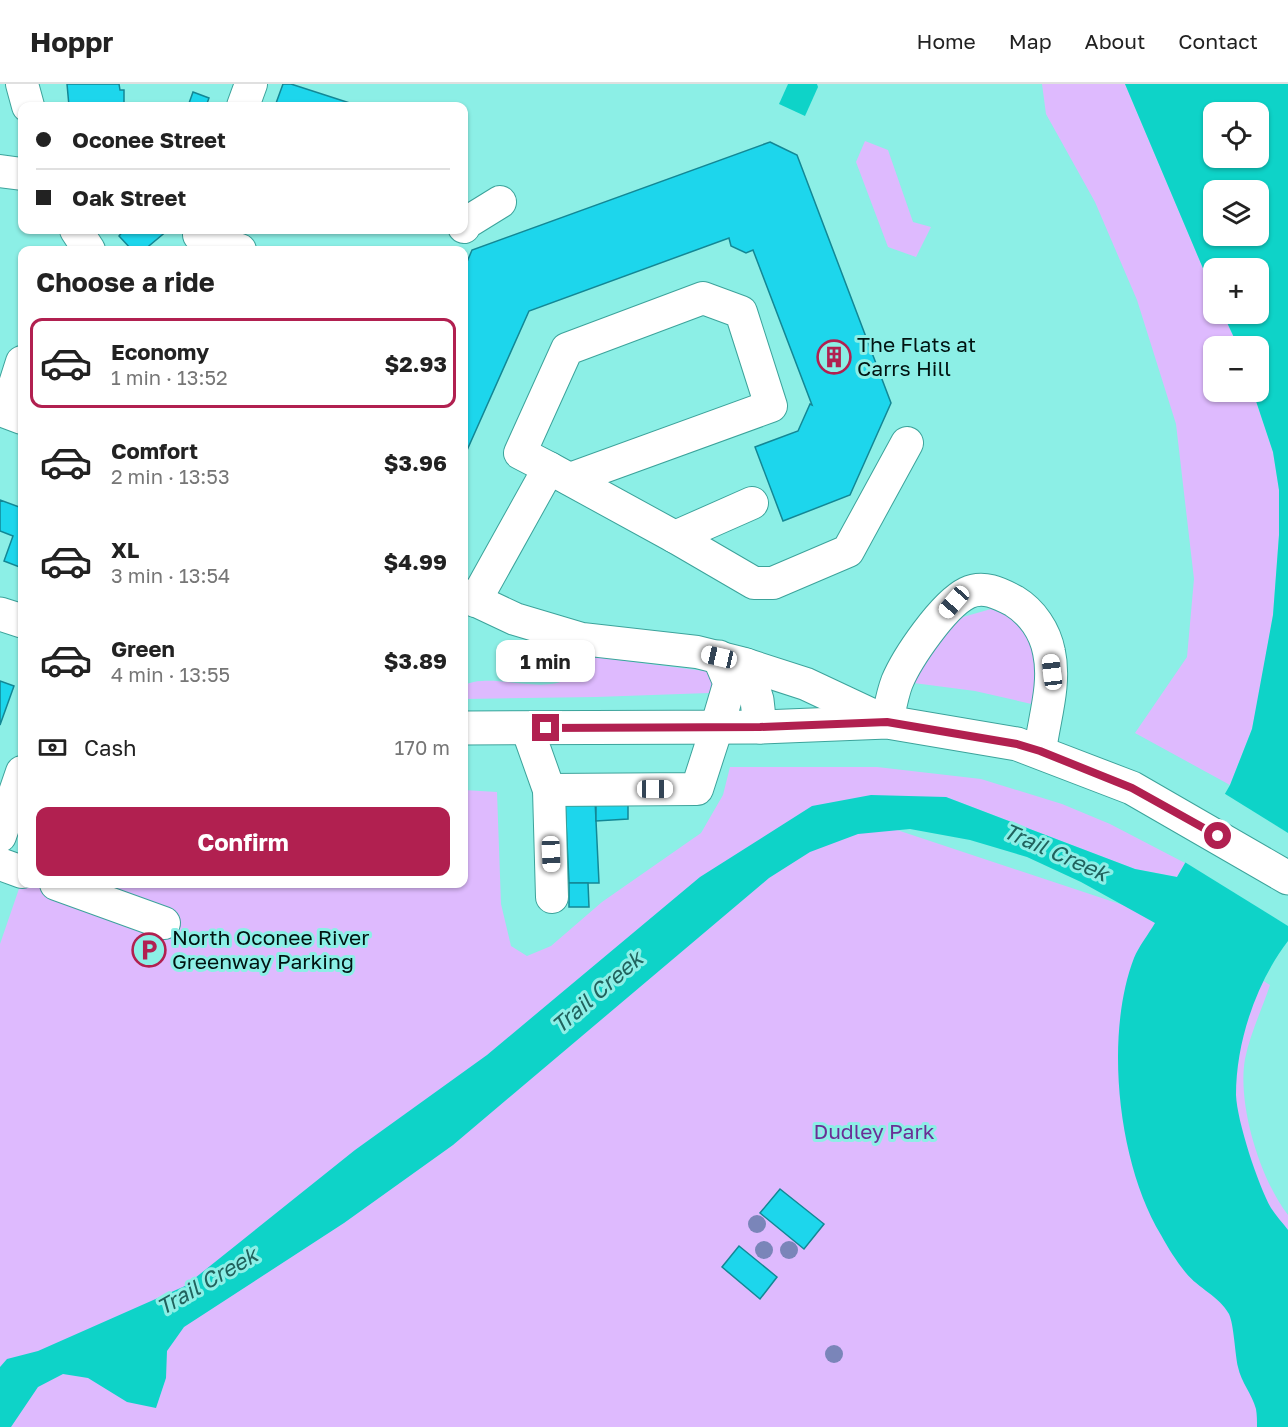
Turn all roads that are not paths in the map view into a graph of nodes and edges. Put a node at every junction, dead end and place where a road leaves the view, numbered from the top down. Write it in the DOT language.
graph roads {
  1 [pos="22,84"];
  2 [pos="251,84"];
  3 [pos="27,102"];
  4 [pos="244,102"];
  5 [pos="0,171"];
  6 [pos="18,173"];
  7 [pos="500,202"];
  8 [pos="468,222"];
  9 [pos="197,238"];
  10 [pos="226,246"];
  11 [pos="18,374"];
  12 [pos="18,416"];
  13 [pos="907,443"];
  14 [pos="559,473"];
  15 [pos="752,503"];
  16 [pos="675,537"];
  17 [pos="469,598"];
  18 [pos="0,614"];
  19 [pos="18,620"];
  20 [pos="732,661"];
  21 [pos="887,722"];
  22 [pos="717,727"];
  23 [pos="760,727"];
  24 [pos="468,728"];
  25 [pos="527,728"];
  26 [pos="1040,751"];
  27 [pos="18,783"];
  28 [pos="549,790"];
  29 [pos="0,836"];
  30 [pos="0,864"];
  31 [pos="18,871"];
  32 [pos="1288,878"];
  33 [pos="67,888"];
  34 [pos="552,897"];
  35 [pos="165,922"];
  1 -- 3 [label="street"];
  2 -- 4 [label="street"];
  5 -- 6 [label="street"];
  7 -- 8 [label="street"];
  9 -- 10 [label="street"];
  11 -- 12 [label="street"];
  13 -- 16 [label="street"];
  14 -- 14 [label="street"];
  14 -- 16 [label="street"];
  14 -- 17 [label="street"];
  15 -- 16 [label="street"];
  17 -- 20 [label="street"];
  18 -- 19 [label="main road"];
  20 -- 21 [label="street"];
  20 -- 22 [label="main road"];
  20 -- 23 [label="main road"];
  21 -- 23 [label="main road"];
  21 -- 26 [label="main road"];
  21 -- 26 [label="street"];
  22 -- 23 [label="main road"];
  22 -- 25 [label="main road"];
  22 -- 28 [label="street"];
  24 -- 25 [label="main road"];
  25 -- 28 [label="street"];
  26 -- 32 [label="main road"];
  27 -- 29 [label="street"];
  28 -- 34 [label="street"];
  30 -- 31 [label="street"];
  33 -- 35 [label="street"];
}
